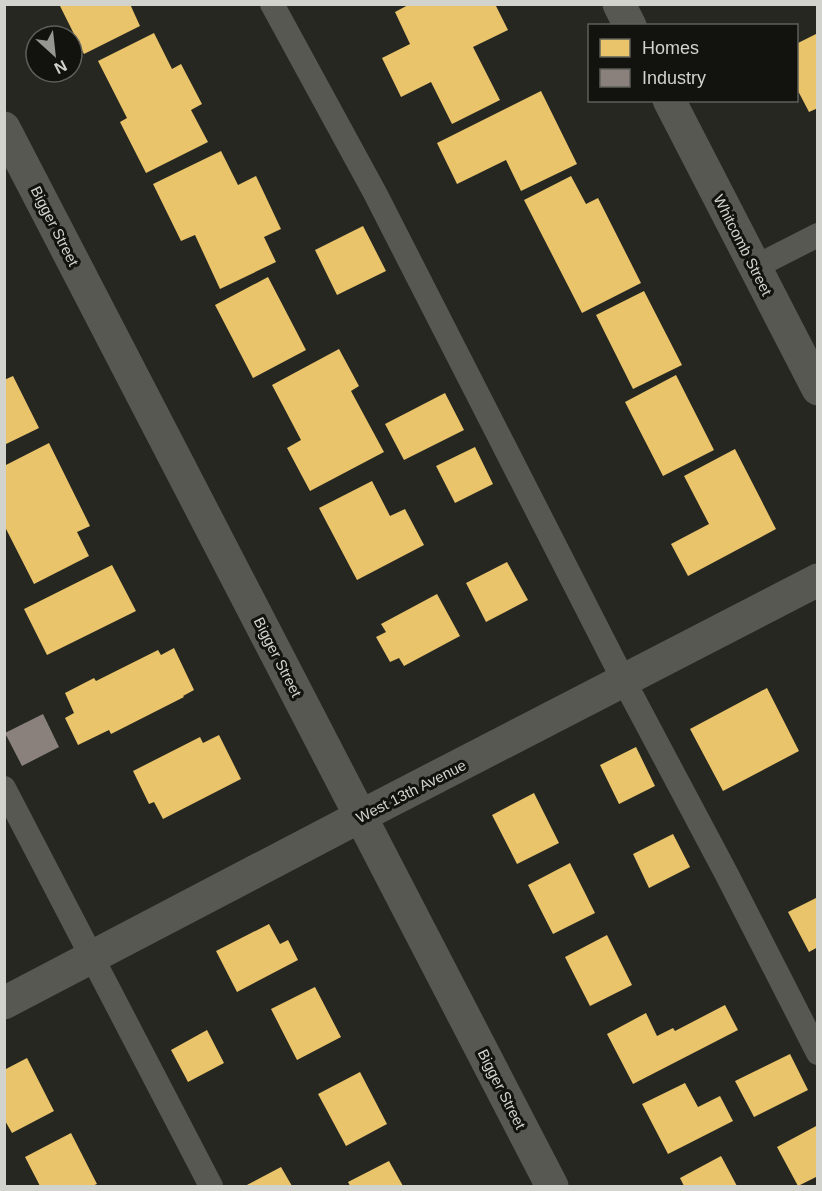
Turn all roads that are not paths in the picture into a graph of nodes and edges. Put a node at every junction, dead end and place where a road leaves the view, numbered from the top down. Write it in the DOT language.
graph roads {
  1 [pos="272,4"];
  2 [pos="619,4"];
  3 [pos="629,24"];
  4 [pos="670,102"];
  5 [pos="4,128"];
  6 [pos="818,235"];
  7 [pos="755,267"];
  8 [pos="818,389"];
  9 [pos="818,580"];
  10 [pos="624,681"];
  11 [pos="4,788"];
  12 [pos="361,816"];
  13 [pos="92,957"];
  14 [pos="4,1003"];
  15 [pos="818,1053"];
  16 [pos="212,1186"];
  17 [pos="552,1186"];
  1 -- 10 [label="lane"];
  2 -- 3 [label="street"];
  4 -- 7 [label="street, Whitcomb Street"];
  5 -- 12 [label="street, Bigger Street"];
  6 -- 7 [label="lane"];
  7 -- 8 [label="street, Whitcomb Street"];
  9 -- 10 [label="street, West 13th Avenue"];
  10 -- 12 [label="street, West 13th Avenue"];
  10 -- 15 [label="lane"];
  11 -- 13 [label="lane"];
  12 -- 13 [label="street, West 13th Avenue"];
  12 -- 17 [label="street, Bigger Street"];
  13 -- 14 [label="street, West 13th Avenue"];
  13 -- 16 [label="lane"];
}
